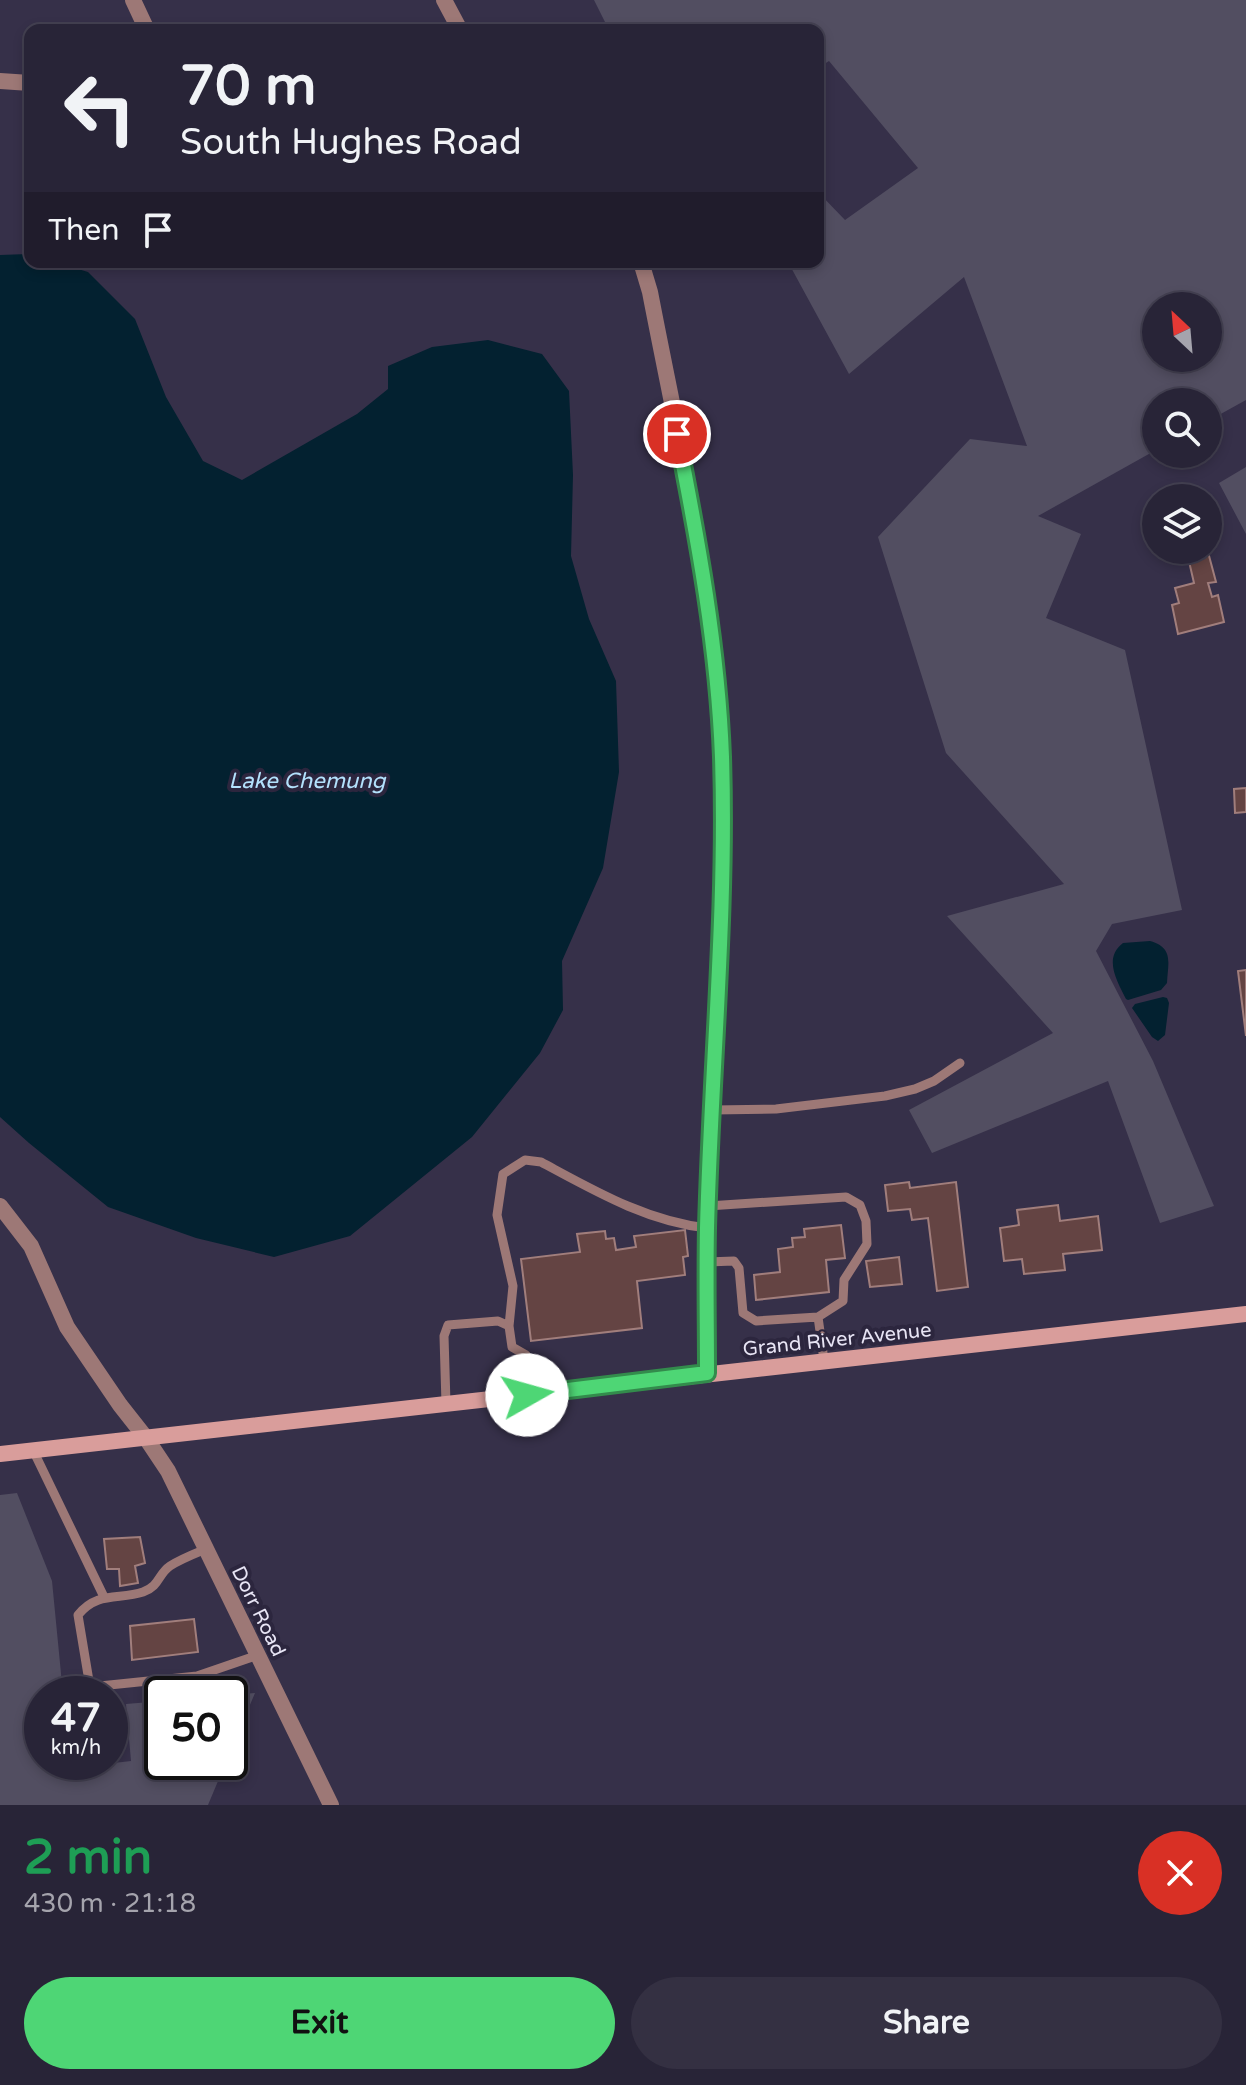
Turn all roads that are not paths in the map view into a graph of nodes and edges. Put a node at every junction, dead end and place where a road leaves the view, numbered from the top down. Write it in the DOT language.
graph roads {
  1 [pos="133,0"];
  2 [pos="444,0"];
  3 [pos="144,24"];
  4 [pos="457,24"];
  5 [pos="0,81"];
  6 [pos="24,83"];
  7 [pos="643,268"];
  8 [pos="960,1063"];
  9 [pos="713,1110"];
  10 [pos="0,1206"];
  11 [pos="708,1206"];
  12 [pos="707,1228"];
  13 [pos="707,1262"];
  14 [pos="1246,1314"];
  15 [pos="818,1317"];
  16 [pos="509,1326"];
  17 [pos="824,1360"];
  18 [pos="707,1373"];
  19 [pos="527,1395"];
  20 [pos="446,1404"];
  21 [pos="146,1438"];
  22 [pos="33,1450"];
  23 [pos="0,1454"];
  24 [pos="206,1549"];
  25 [pos="104,1597"];
  26 [pos="258,1655"];
  27 [pos="89,1676"];
  28 [pos="128,1685"];
  29 [pos="331,1805"];
  1 -- 3 [label="street"];
  2 -- 4 [label="street"];
  5 -- 6 [label="street"];
  7 -- 9 [label="street"];
  8 -- 9 [label="lane"];
  9 -- 11 [label="street"];
  10 -- 21 [label="street, Dorr Road"];
  11 -- 12 [label="street"];
  11 -- 15 [label="lane"];
  12 -- 13 [label="street"];
  12 -- 16 [label="lane"];
  13 -- 15 [label="lane"];
  13 -- 18 [label="street"];
  14 -- 17 [label="main road, Grand River Avenue"];
  15 -- 17 [label="lane"];
  16 -- 19 [label="lane"];
  16 -- 20 [label="lane"];
  17 -- 18 [label="main road, Grand River Avenue"];
  18 -- 19 [label="main road, Grand River Avenue"];
  19 -- 20 [label="main road, Grand River Avenue"];
  20 -- 21 [label="main road, Grand River Avenue"];
  21 -- 22 [label="main road, Grand River Avenue"];
  21 -- 24 [label="street, Dorr Road"];
  22 -- 23 [label="main road, Grand River Avenue"];
  22 -- 25 [label="lane"];
  24 -- 25 [label="lane"];
  24 -- 26 [label="street, Dorr Road"];
  25 -- 27 [label="lane"];
  26 -- 28 [label="lane"];
  26 -- 29 [label="street, Dorr Road"];
}
